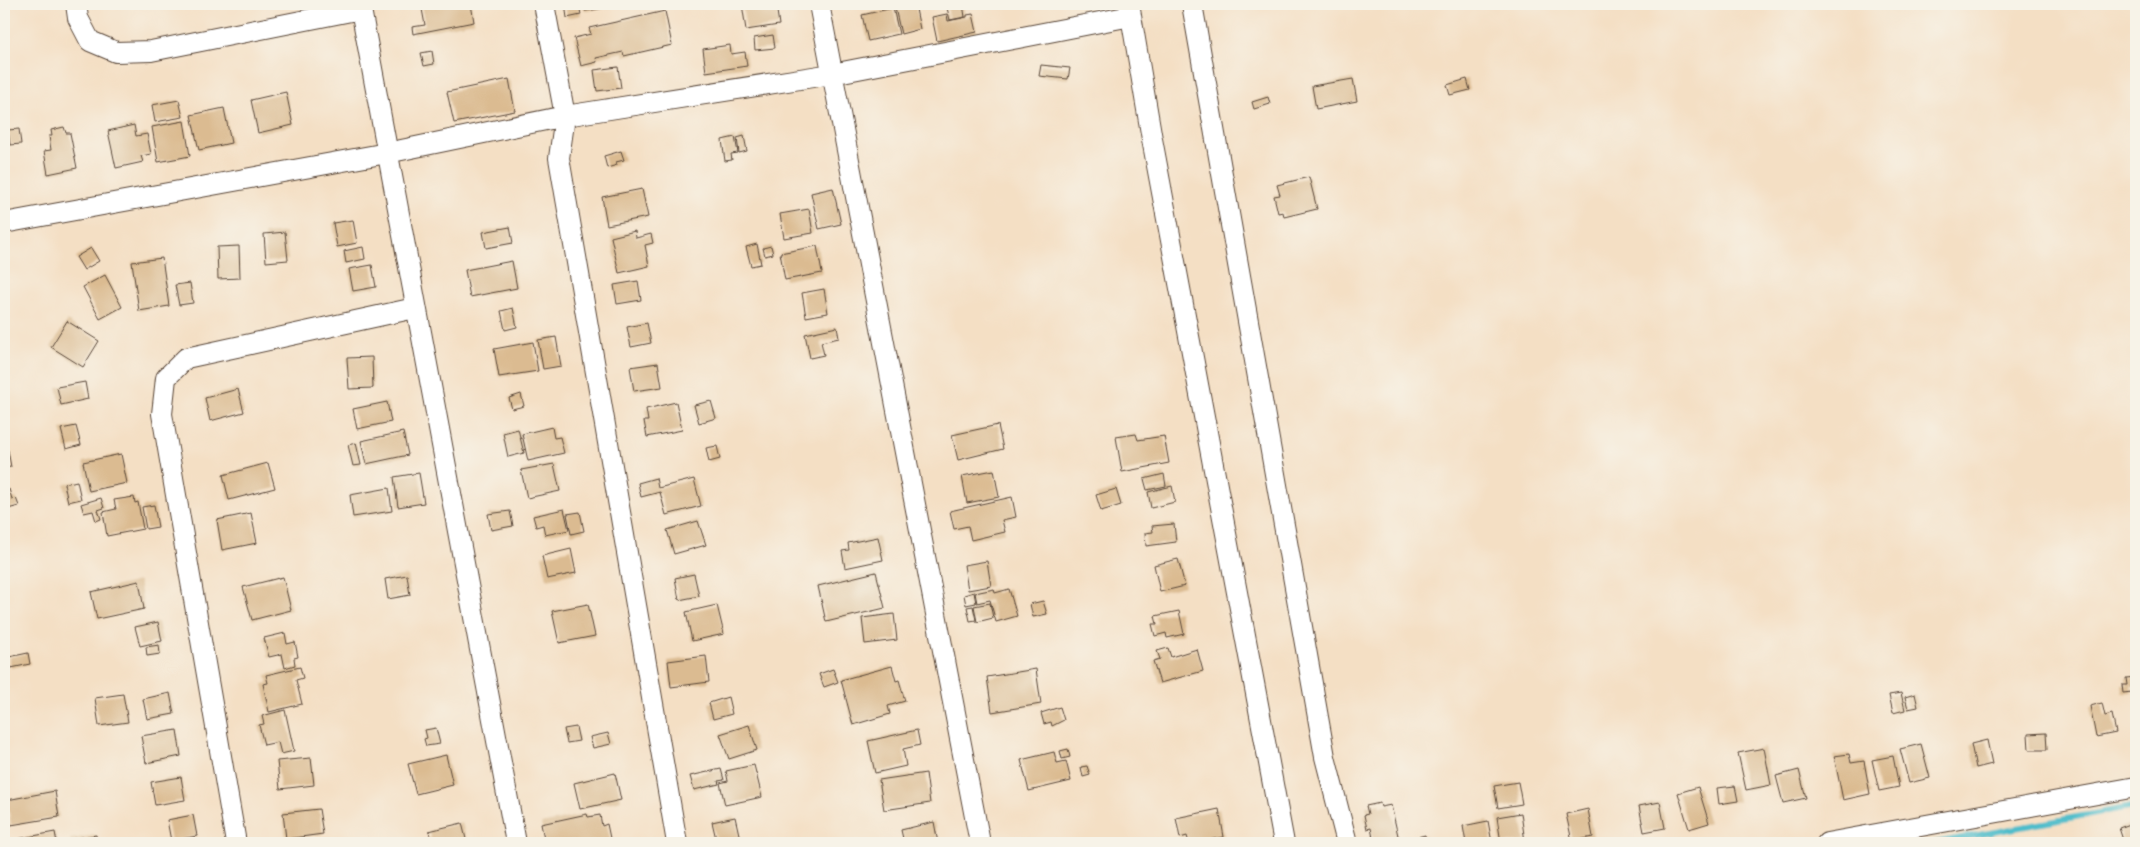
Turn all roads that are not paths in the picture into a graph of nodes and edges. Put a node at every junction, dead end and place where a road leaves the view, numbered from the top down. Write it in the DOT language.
graph roads {
  1 [pos="76,4"];
  2 [pos="544,4"];
  3 [pos="819,4"];
  4 [pos="1192,4"];
  5 [pos="360,7"];
  6 [pos="1130,10"];
  7 [pos="832,74"];
  8 [pos="565,116"];
  9 [pos="387,153"];
  10 [pos="4,223"];
  11 [pos="415,308"];
  12 [pos="2136,787"];
  13 [pos="236,843"];
  14 [pos="516,843"];
  15 [pos="677,843"];
  16 [pos="980,843"];
  17 [pos="1284,843"];
  18 [pos="1347,843"];
  19 [pos="1827,843"];
  1 -- 5 [label="street"];
  2 -- 8 [label="street"];
  3 -- 7 [label="street"];
  4 -- 18 [label="street"];
  5 -- 9 [label="street"];
  6 -- 7 [label="street"];
  6 -- 17 [label="street"];
  7 -- 8 [label="street"];
  7 -- 16 [label="street"];
  8 -- 9 [label="street"];
  8 -- 15 [label="street"];
  9 -- 10 [label="street"];
  9 -- 11 [label="street"];
  11 -- 13 [label="street"];
  11 -- 14 [label="street"];
  12 -- 19 [label="street"];
}
